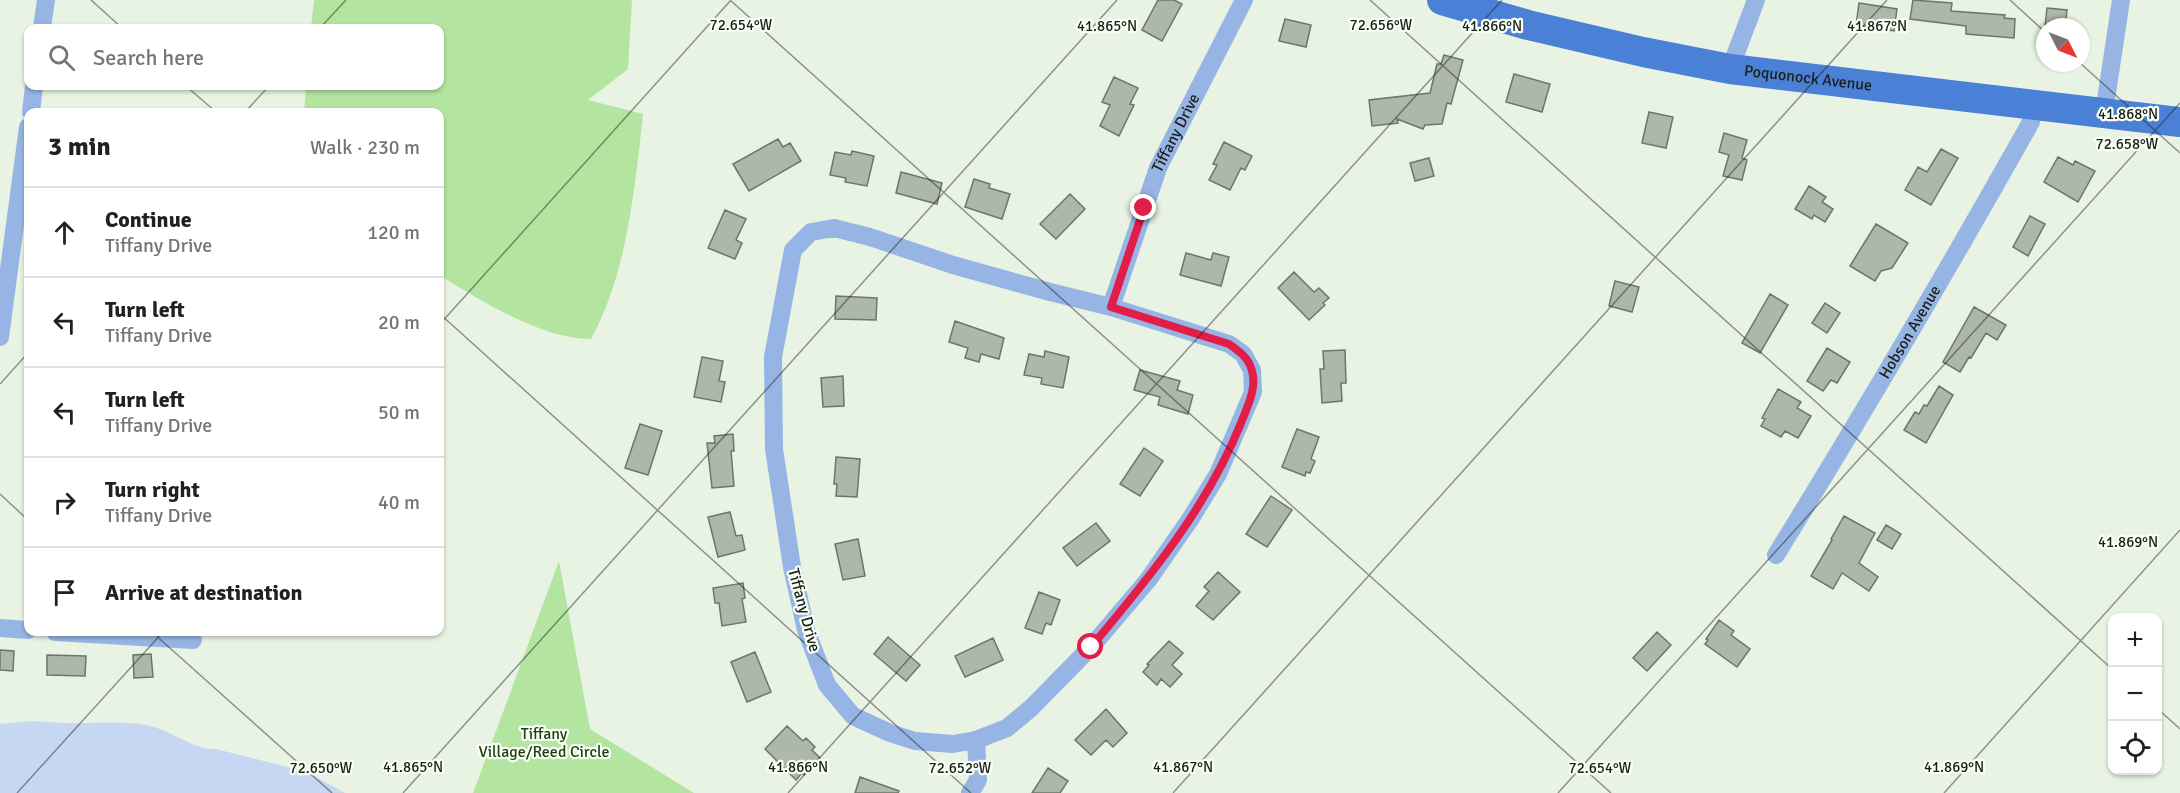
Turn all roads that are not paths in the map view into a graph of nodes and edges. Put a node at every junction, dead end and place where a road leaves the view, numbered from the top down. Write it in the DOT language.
graph roads {
  1 [pos="46,0"];
  2 [pos="1244,0"];
  3 [pos="1442,0"];
  4 [pos="1756,0"];
  5 [pos="2121,0"];
  6 [pos="43,24"];
  7 [pos="1730,69"];
  8 [pos="33,90"];
  9 [pos="2032,106"];
  10 [pos="31,108"];
  11 [pos="2104,113"];
  12 [pos="2180,123"];
  13 [pos="24,157"];
  14 [pos="1111,307"];
  15 [pos="0,337"];
  16 [pos="1776,555"];
  17 [pos="0,628"];
  18 [pos="24,630"];
  19 [pos="124,636"];
  20 [pos="193,640"];
  21 [pos="976,740"];
  22 [pos="970,793"];
  1 -- 6 [label="street"];
  2 -- 14 [label="street, Tiffany Drive"];
  3 -- 7 [label="main road, Poquonock Avenue"];
  4 -- 7 [label="street"];
  5 -- 11 [label="street"];
  7 -- 9 [label="main road, Poquonock Avenue"];
  8 -- 10 [label="street"];
  9 -- 11 [label="main road, Poquonock Avenue"];
  9 -- 16 [label="street, Hobson Avenue"];
  11 -- 12 [label="main road, Poquonock Avenue"];
  13 -- 15 [label="street"];
  14 -- 21 [label="street, Tiffany Drive"];
  14 -- 21 [label="street, Tiffany Drive"];
  17 -- 18 [label="street"];
  19 -- 20 [label="street"];
  21 -- 22 [label="street"];
}
